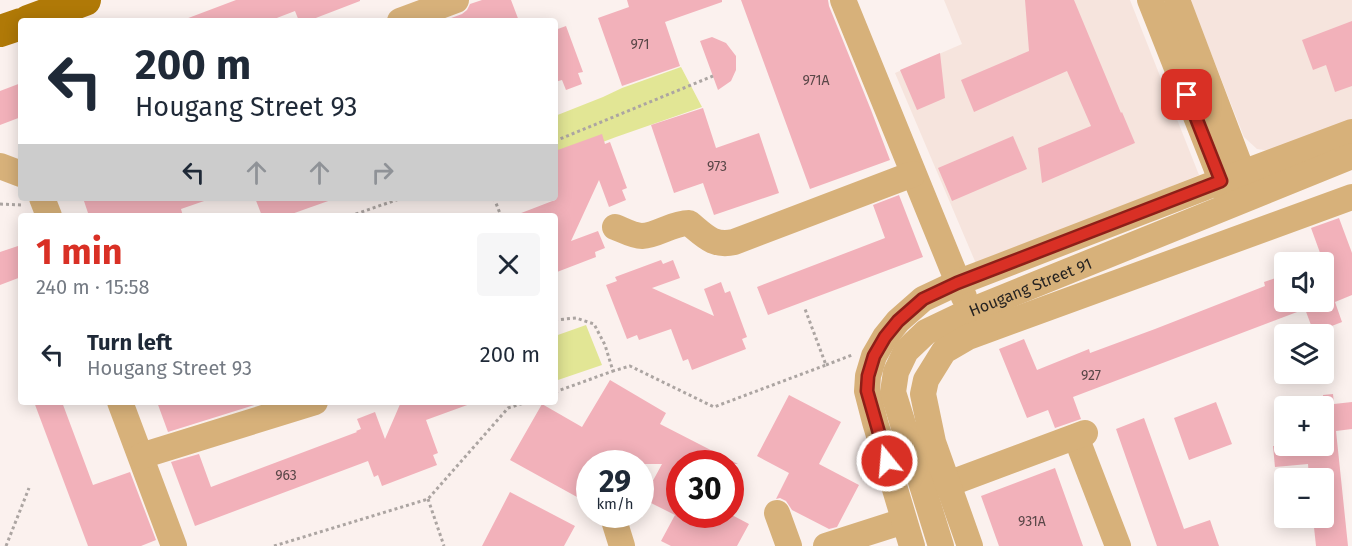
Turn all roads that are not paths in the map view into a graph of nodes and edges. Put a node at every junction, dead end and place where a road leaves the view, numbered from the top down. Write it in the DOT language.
graph roads {
  1 [pos="85,0"];
  2 [pos="456,0"];
  3 [pos="843,0"];
  4 [pos="1165,5"];
  5 [pos="36,18"];
  6 [pos="408,18"];
  7 [pos="18,25"];
  8 [pos="0,32"];
  9 [pos="1352,132"];
  10 [pos="1352,156"];
  11 [pos="0,166"];
  12 [pos="18,173"];
  13 [pos="914,174"];
  14 [pos="1237,189"];
  15 [pos="1352,197"];
  16 [pos="1106,226"];
  17 [pos="615,227"];
  18 [pos="1116,252"];
  19 [pos="957,283"];
  20 [pos="970,311"];
  21 [pos="121,405"];
  22 [pos="305,405"];
  23 [pos="141,456"];
  24 [pos="948,484"];
  25 [pos="777,513"];
  26 [pos="904,521"];
  27 [pos="616,528"];
  28 [pos="174,546"];
  29 [pos="622,546"];
  30 [pos="789,546"];
  31 [pos="826,546"];
  32 [pos="912,546"];
  33 [pos="941,546"];
  34 [pos="970,546"];
  35 [pos="1118,546"];
  1 -- 5 [label="main road"];
  2 -- 6 [label="street"];
  3 -- 13 [label="street"];
  4 -- 14 [label="street"];
  7 -- 8 [label="main road"];
  9 -- 14 [label="street, Hougang Street 91"];
  10 -- 14 [label="street, Hougang Street 91"];
  11 -- 12 [label="street"];
  13 -- 17 [label="street"];
  13 -- 19 [label="street"];
  14 -- 16 [label="street, Hougang Street 91"];
  14 -- 18 [label="street, Hougang Street 91"];
  15 -- 24 [label="street"];
  16 -- 18 [label="street"];
  16 -- 19 [label="street, Hougang Street 91"];
  18 -- 20 [label="street, Hougang Street 91"];
  19 -- 20 [label="street"];
  19 -- 26 [label="street, Hougang Street 91"];
  20 -- 33 [label="street, Hougang Street 91"];
  21 -- 23 [label="street"];
  22 -- 23 [label="street"];
  23 -- 28 [label="street"];
  24 -- 34 [label="street"];
  24 -- 35 [label="street"];
  25 -- 30 [label="street"];
  26 -- 31 [label="street"];
  26 -- 32 [label="street, Hougang Street 91"];
  27 -- 29 [label="street"];
}
